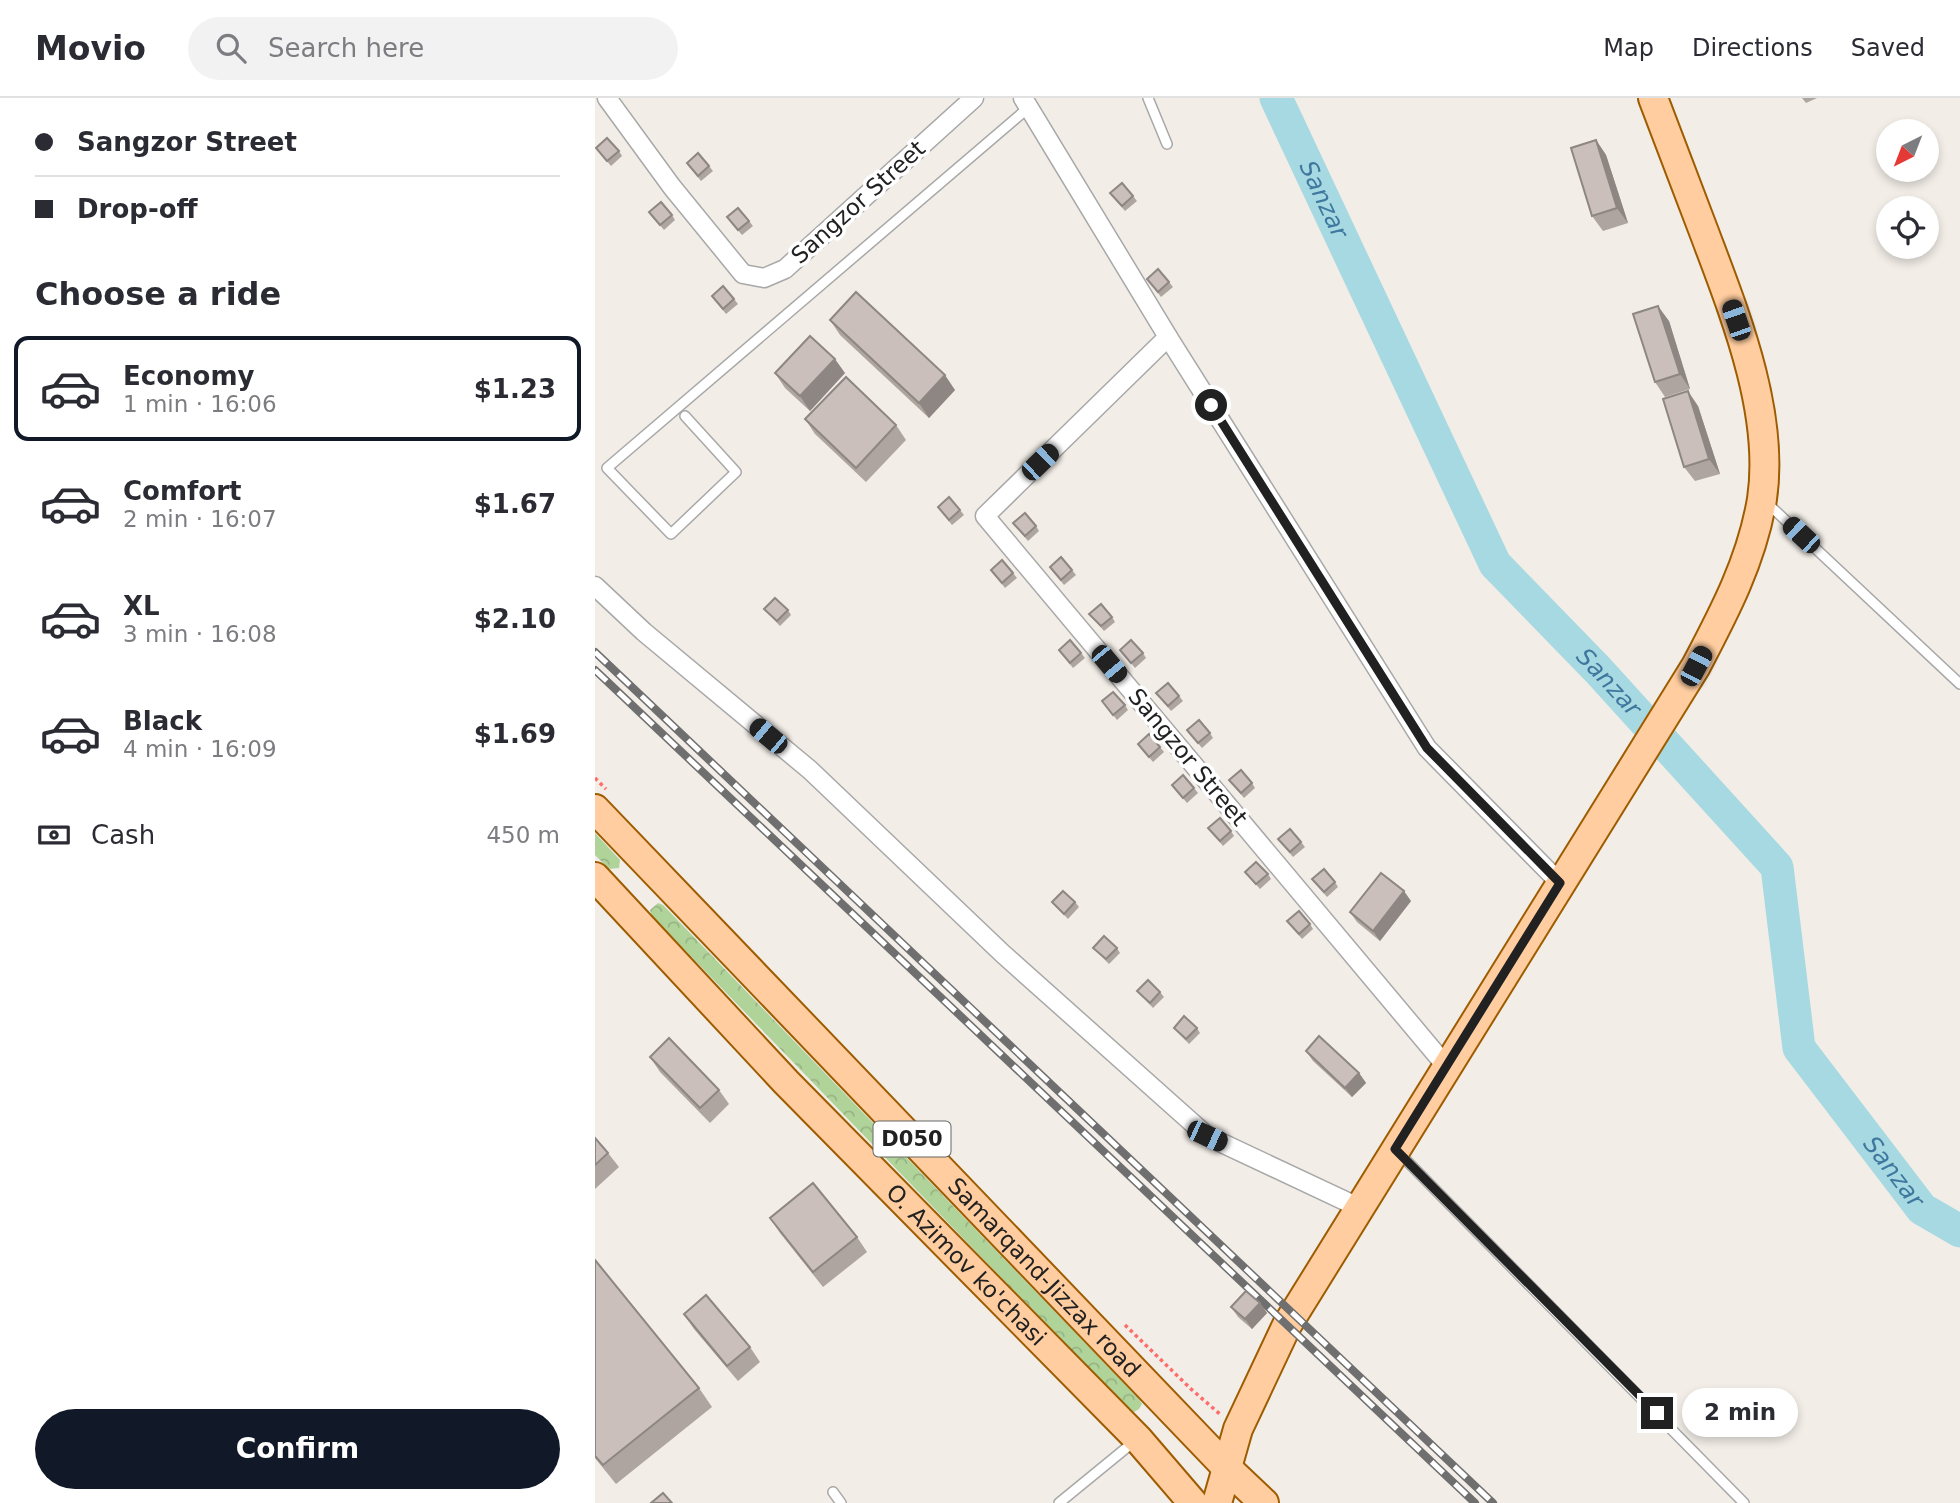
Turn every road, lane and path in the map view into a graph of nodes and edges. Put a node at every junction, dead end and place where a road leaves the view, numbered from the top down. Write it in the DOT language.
graph roads {
  1 [pos="607,98"];
  2 [pos="974,98"];
  3 [pos="1148,98"];
  4 [pos="1653,98"];
  5 [pos="1025,103"];
  6 [pos="1167,144"];
  7 [pos="1168,337"];
  8 [pos="685,416"];
  9 [pos="1762,498"];
  10 [pos="595,586"];
  11 [pos="1960,684"];
  12 [pos="595,809"];
  13 [pos="595,877"];
  14 [pos="1560,883"];
  15 [pos="673,890"];
  16 [pos="638,923"];
  17 [pos="1446,1066"];
  18 [pos="1395,1149"];
  19 [pos="1359,1207"];
  20 [pos="1137,1439"];
  21 [pos="1228,1469"];
  22 [pos="833,1492"];
  23 [pos="841,1503"];
  24 [pos="1059,1503"];
  25 [pos="1193,1503"];
  26 [pos="1217,1503"];
  27 [pos="1264,1503"];
  28 [pos="1744,1503"];
  1 -- 2 [label="street, Sangzor Street"];
  3 -- 6 [label="lane"];
  4 -- 9 [label="main road"];
  5 -- 7 [label="street"];
  5 -- 8 [label="lane"];
  7 -- 14 [label="street"];
  7 -- 17 [label="street, Sangzor Street"];
  9 -- 11 [label="lane"];
  9 -- 14 [label="main road"];
  10 -- 19 [label="street"];
  12 -- 15 [label="main road, Samarqand-Jizzax road / D050"];
  13 -- 16 [label="main road, O. Azimov ko'chasi / D050"];
  14 -- 17 [label="main road"];
  15 -- 16 [label="main road"];
  15 -- 21 [label="main road, Samarqand-Jizzax road / D050"];
  16 -- 20 [label="main road, O. Azimov ko'chasi / D050"];
  17 -- 18 [label="main road"];
  18 -- 19 [label="main road"];
  18 -- 28 [label="lane"];
  19 -- 21 [label="main road"];
  20 -- 24 [label="lane"];
  20 -- 25 [label="main road, O. Azimov ko'chasi / D050"];
  21 -- 26 [label="main road"];
  21 -- 27 [label="main road, Samarqand-Jizzax road / D050"];
  22 -- 23 [label="lane"];
}
